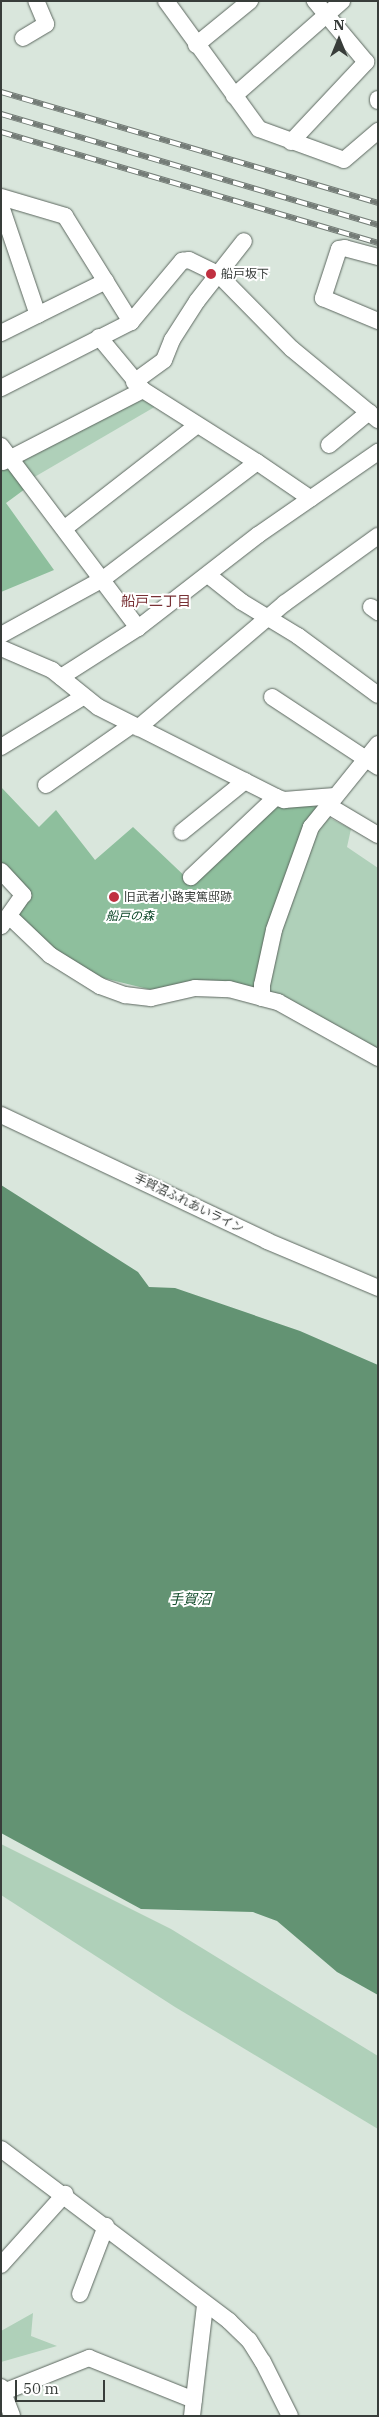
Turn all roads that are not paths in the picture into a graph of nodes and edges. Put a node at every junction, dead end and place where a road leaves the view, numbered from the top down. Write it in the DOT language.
graph roads {
  1 [pos="36,1"];
  2 [pos="166,1"];
  3 [pos="250,1"];
  4 [pos="314,1"];
  5 [pos="342,1"];
  6 [pos="326,15"];
  7 [pos="23,38"];
  8 [pos="196,45"];
  9 [pos="234,96"];
  10 [pos="378,131"];
  11 [pos="291,142"];
  12 [pos="1,197"];
  13 [pos="1,206"];
  14 [pos="244,241"];
  15 [pos="378,257"];
  16 [pos="218,274"];
  17 [pos="106,282"];
  18 [pos="38,315"];
  19 [pos="378,321"];
  20 [pos="131,322"];
  21 [pos="1,332"];
  22 [pos="99,337"];
  23 [pos="139,386"];
  24 [pos="1,388"];
  25 [pos="374,416"];
  26 [pos="196,426"];
  27 [pos="330,445"];
  28 [pos="378,452"];
  29 [pos="5,456"];
  30 [pos="257,462"];
  31 [pos="310,499"];
  32 [pos="65,528"];
  33 [pos="378,536"];
  34 [pos="208,575"];
  35 [pos="103,579"];
  36 [pos="268,618"];
  37 [pos="138,628"];
  38 [pos="1,635"];
  39 [pos="1,648"];
  40 [pos="61,677"];
  41 [pos="378,695"];
  42 [pos="83,697"];
  43 [pos="272,697"];
  44 [pos="135,727"];
  45 [pos="378,744"];
  46 [pos="1,747"];
  47 [pos="371,763"];
  48 [pos="245,781"];
  49 [pos="46,785"];
  50 [pos="276,797"];
  51 [pos="332,801"];
  52 [pos="182,832"];
  53 [pos="378,835"];
  54 [pos="1,871"];
  55 [pos="191,878"];
  56 [pos="5,921"];
  57 [pos="262,998"];
  58 [pos="378,1058"];
  59 [pos="1,1115"];
  60 [pos="378,1288"];
  61 [pos="1,2148"];
  62 [pos="65,2194"];
  63 [pos="106,2226"];
  64 [pos="1,2266"];
  65 [pos="80,2294"];
  66 [pos="205,2305"];
  67 [pos="2,2391"];
  68 [pos="193,2408"];
  69 [pos="12,2416"];
  70 [pos="290,2416"];
  1 -- 7 [label="street"];
  2 -- 8 [label="street"];
  3 -- 8 [label="street"];
  4 -- 6 [label="street"];
  5 -- 6 [label="street"];
  6 -- 9 [label="street"];
  6 -- 11 [label="street"];
  8 -- 9 [label="street"];
  9 -- 11 [label="street"];
  10 -- 11 [label="street"];
  12 -- 17 [label="street"];
  13 -- 18 [label="street"];
  14 -- 16 [label="street"];
  15 -- 19 [label="street"];
  16 -- 20 [label="street"];
  16 -- 23 [label="street"];
  16 -- 25 [label="street"];
  17 -- 18 [label="street"];
  17 -- 20 [label="street"];
  18 -- 21 [label="street"];
  20 -- 22 [label="street"];
  22 -- 23 [label="street"];
  22 -- 24 [label="street"];
  23 -- 26 [label="street"];
  23 -- 29 [label="street"];
  25 -- 27 [label="street"];
  26 -- 30 [label="street"];
  26 -- 32 [label="street"];
  28 -- 31 [label="street"];
  29 -- 32 [label="street"];
  30 -- 31 [label="street"];
  30 -- 35 [label="street"];
  31 -- 34 [label="street"];
  32 -- 35 [label="street"];
  33 -- 36 [label="street"];
  34 -- 36 [label="street"];
  34 -- 37 [label="street"];
  35 -- 37 [label="street"];
  35 -- 38 [label="street"];
  36 -- 41 [label="street"];
  36 -- 44 [label="street"];
  37 -- 40 [label="street"];
  39 -- 40 [label="street"];
  40 -- 42 [label="street"];
  42 -- 44 [label="street"];
  42 -- 46 [label="street"];
  43 -- 47 [label="street"];
  44 -- 48 [label="street"];
  44 -- 49 [label="street"];
  45 -- 47 [label="street"];
  47 -- 51 [label="street"];
  48 -- 50 [label="street"];
  48 -- 52 [label="street"];
  50 -- 51 [label="street"];
  50 -- 55 [label="street"];
  51 -- 53 [label="street"];
  51 -- 57 [label="street"];
  54 -- 56 [label="street"];
  56 -- 57 [label="street"];
  57 -- 58 [label="street"];
  59 -- 60 [label="street, 手賀沼ふれあいライン"];
  61 -- 62 [label="street"];
  62 -- 63 [label="street"];
  62 -- 64 [label="street"];
  63 -- 65 [label="street"];
  63 -- 66 [label="street"];
  66 -- 68 [label="street"];
  66 -- 70 [label="street"];
  67 -- 68 [label="street"];
  67 -- 69 [label="street"];
}
